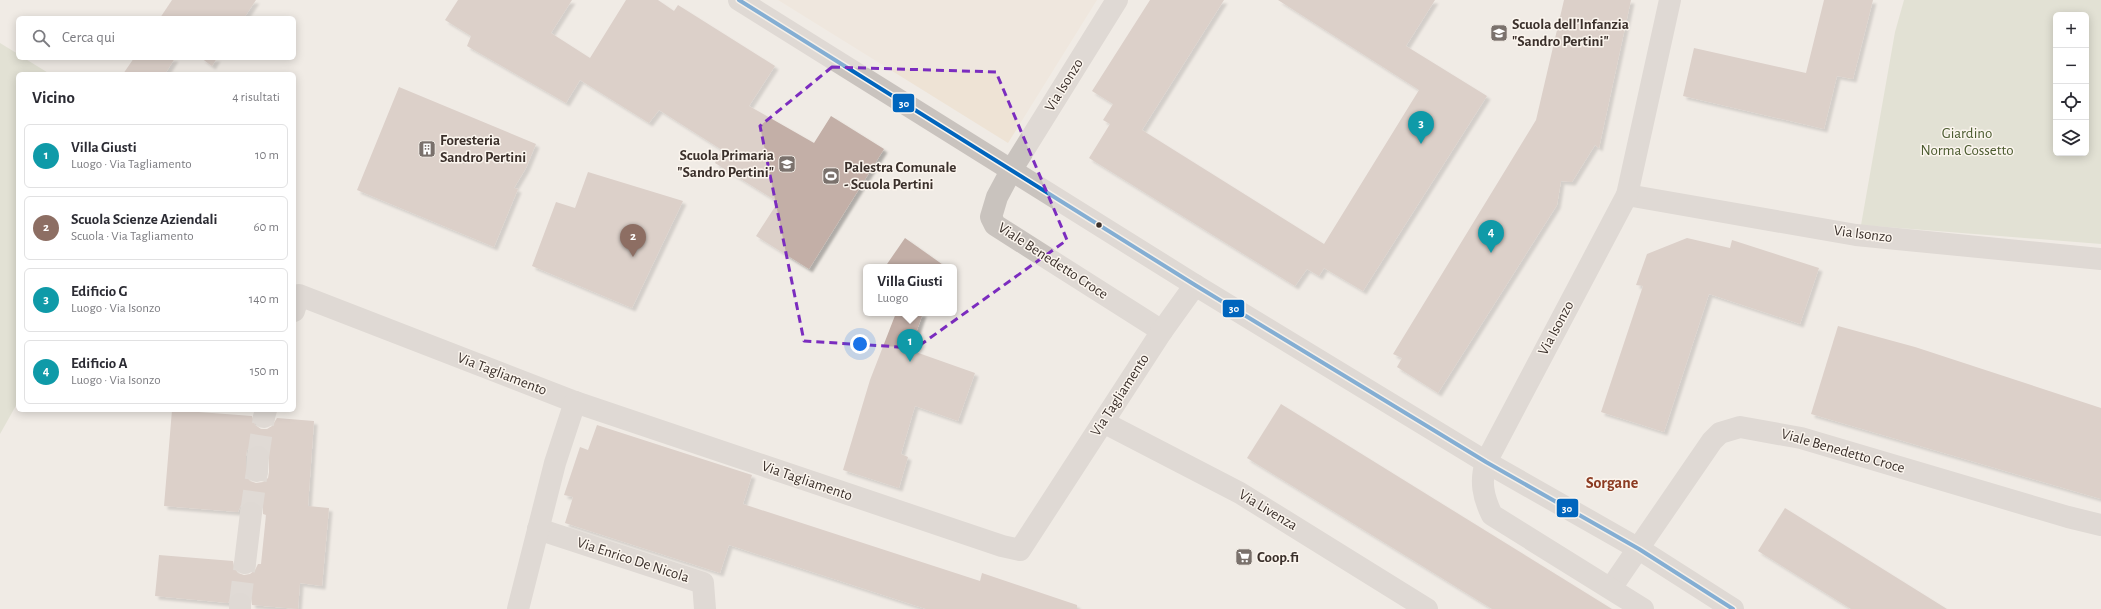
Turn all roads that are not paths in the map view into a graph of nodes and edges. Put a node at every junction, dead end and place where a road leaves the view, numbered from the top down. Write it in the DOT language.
graph roads {
  1 [pos="739,0"];
  2 [pos="1118,0"];
  3 [pos="1670,0"];
  4 [pos="1012,170"];
  5 [pos="1627,195"];
  6 [pos="2101,259"];
  7 [pos="1195,285"];
  8 [pos="297,303"];
  9 [pos="1162,331"];
  10 [pos="575,402"];
  11 [pos="1103,422"];
  12 [pos="1486,462"];
  13 [pos="252,513"];
  14 [pos="2101,524"];
  15 [pos="538,529"];
  16 [pos="1639,549"];
  17 [pos="245,563"];
  18 [pos="1626,601"];
  19 [pos="518,609"];
  20 [pos="705,609"];
  21 [pos="1427,609"];
  22 [pos="1732,609"];
  1 -- 4 [label="street"];
  2 -- 4 [label="street, Via Isonzo"];
  3 -- 5 [label="street, Via Isonzo"];
  4 -- 7 [label="street"];
  4 -- 9 [label="street, Viale Benedetto Croce"];
  5 -- 6 [label="street, Via Isonzo"];
  5 -- 12 [label="street, Via Isonzo"];
  7 -- 9 [label="street, Via Tagliamento"];
  7 -- 12 [label="street"];
  8 -- 10 [label="street, Via Tagliamento"];
  9 -- 11 [label="street, Via Tagliamento"];
  10 -- 11 [label="street, Via Tagliamento"];
  10 -- 15 [label="street"];
  11 -- 21 [label="street, Via Livenza"];
  12 -- 16 [label="street"];
  12 -- 18 [label="street, Viale Benedetto Croce"];
  13 -- 17 [label="street"];
  14 -- 16 [label="street, Viale Benedetto Croce"];
  15 -- 19 [label="street"];
  15 -- 20 [label="street, Via Enrico De Nicola"];
  16 -- 18 [label="street, Viale Benedetto Croce"];
  16 -- 22 [label="street"];
}
